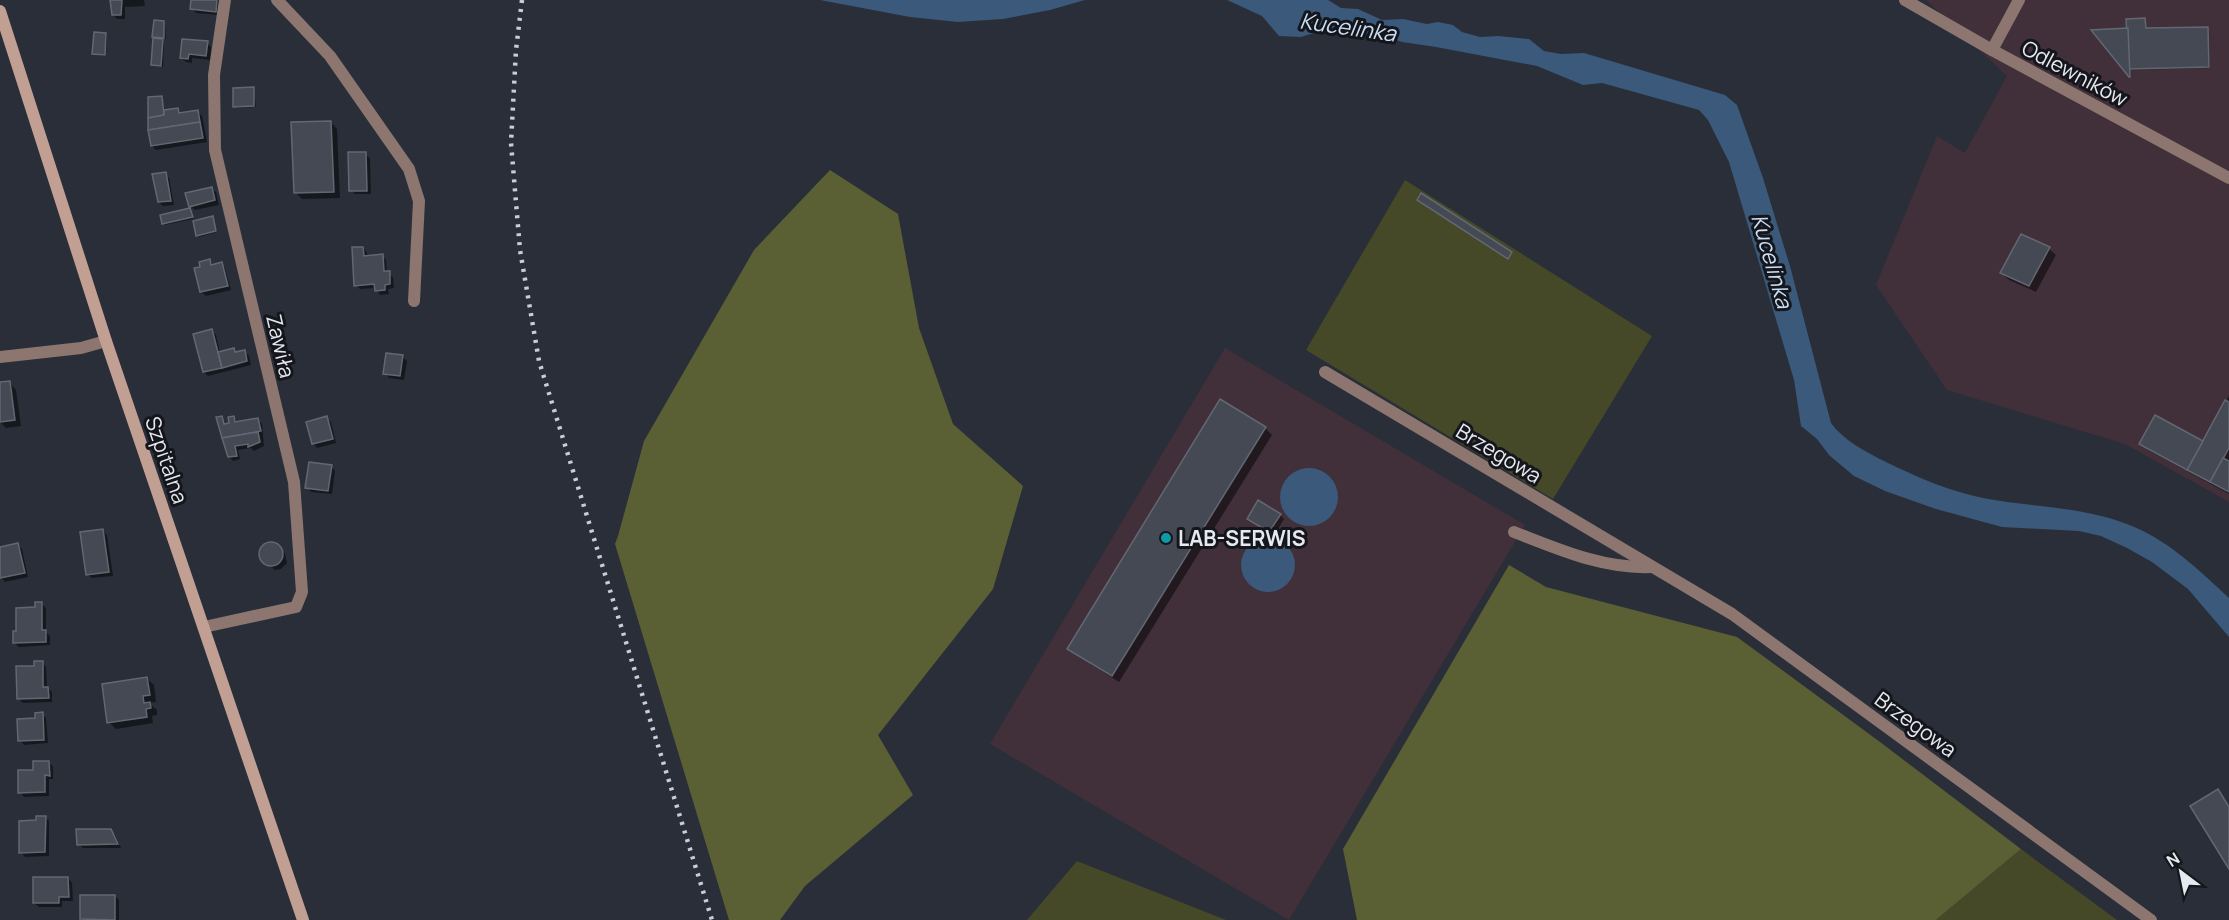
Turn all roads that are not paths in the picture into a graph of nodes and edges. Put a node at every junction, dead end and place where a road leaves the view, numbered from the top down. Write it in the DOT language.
graph roads {
  1 [pos="225,0"];
  2 [pos="277,0"];
  3 [pos="1905,0"];
  4 [pos="2019,0"];
  5 [pos="0,11"];
  6 [pos="1992,50"];
  7 [pos="2229,178"];
  8 [pos="414,301"];
  9 [pos="106,341"];
  10 [pos="0,357"];
  11 [pos="1325,372"];
  12 [pos="1514,532"];
  13 [pos="1652,567"];
  14 [pos="204,627"];
  15 [pos="303,920"];
  16 [pos="2151,920"];
  1 -- 14 [label="street, Zawiła"];
  2 -- 8 [label="street"];
  3 -- 6 [label="street, Odlewników"];
  4 -- 6 [label="street"];
  5 -- 9 [label="street, Szpitalna"];
  6 -- 7 [label="street, Odlewników"];
  9 -- 10 [label="street"];
  9 -- 14 [label="street, Szpitalna"];
  11 -- 13 [label="street, Brzegowa"];
  12 -- 13 [label="street, Brzegowa"];
  13 -- 16 [label="street, Brzegowa"];
  14 -- 15 [label="street, Szpitalna"];
}
